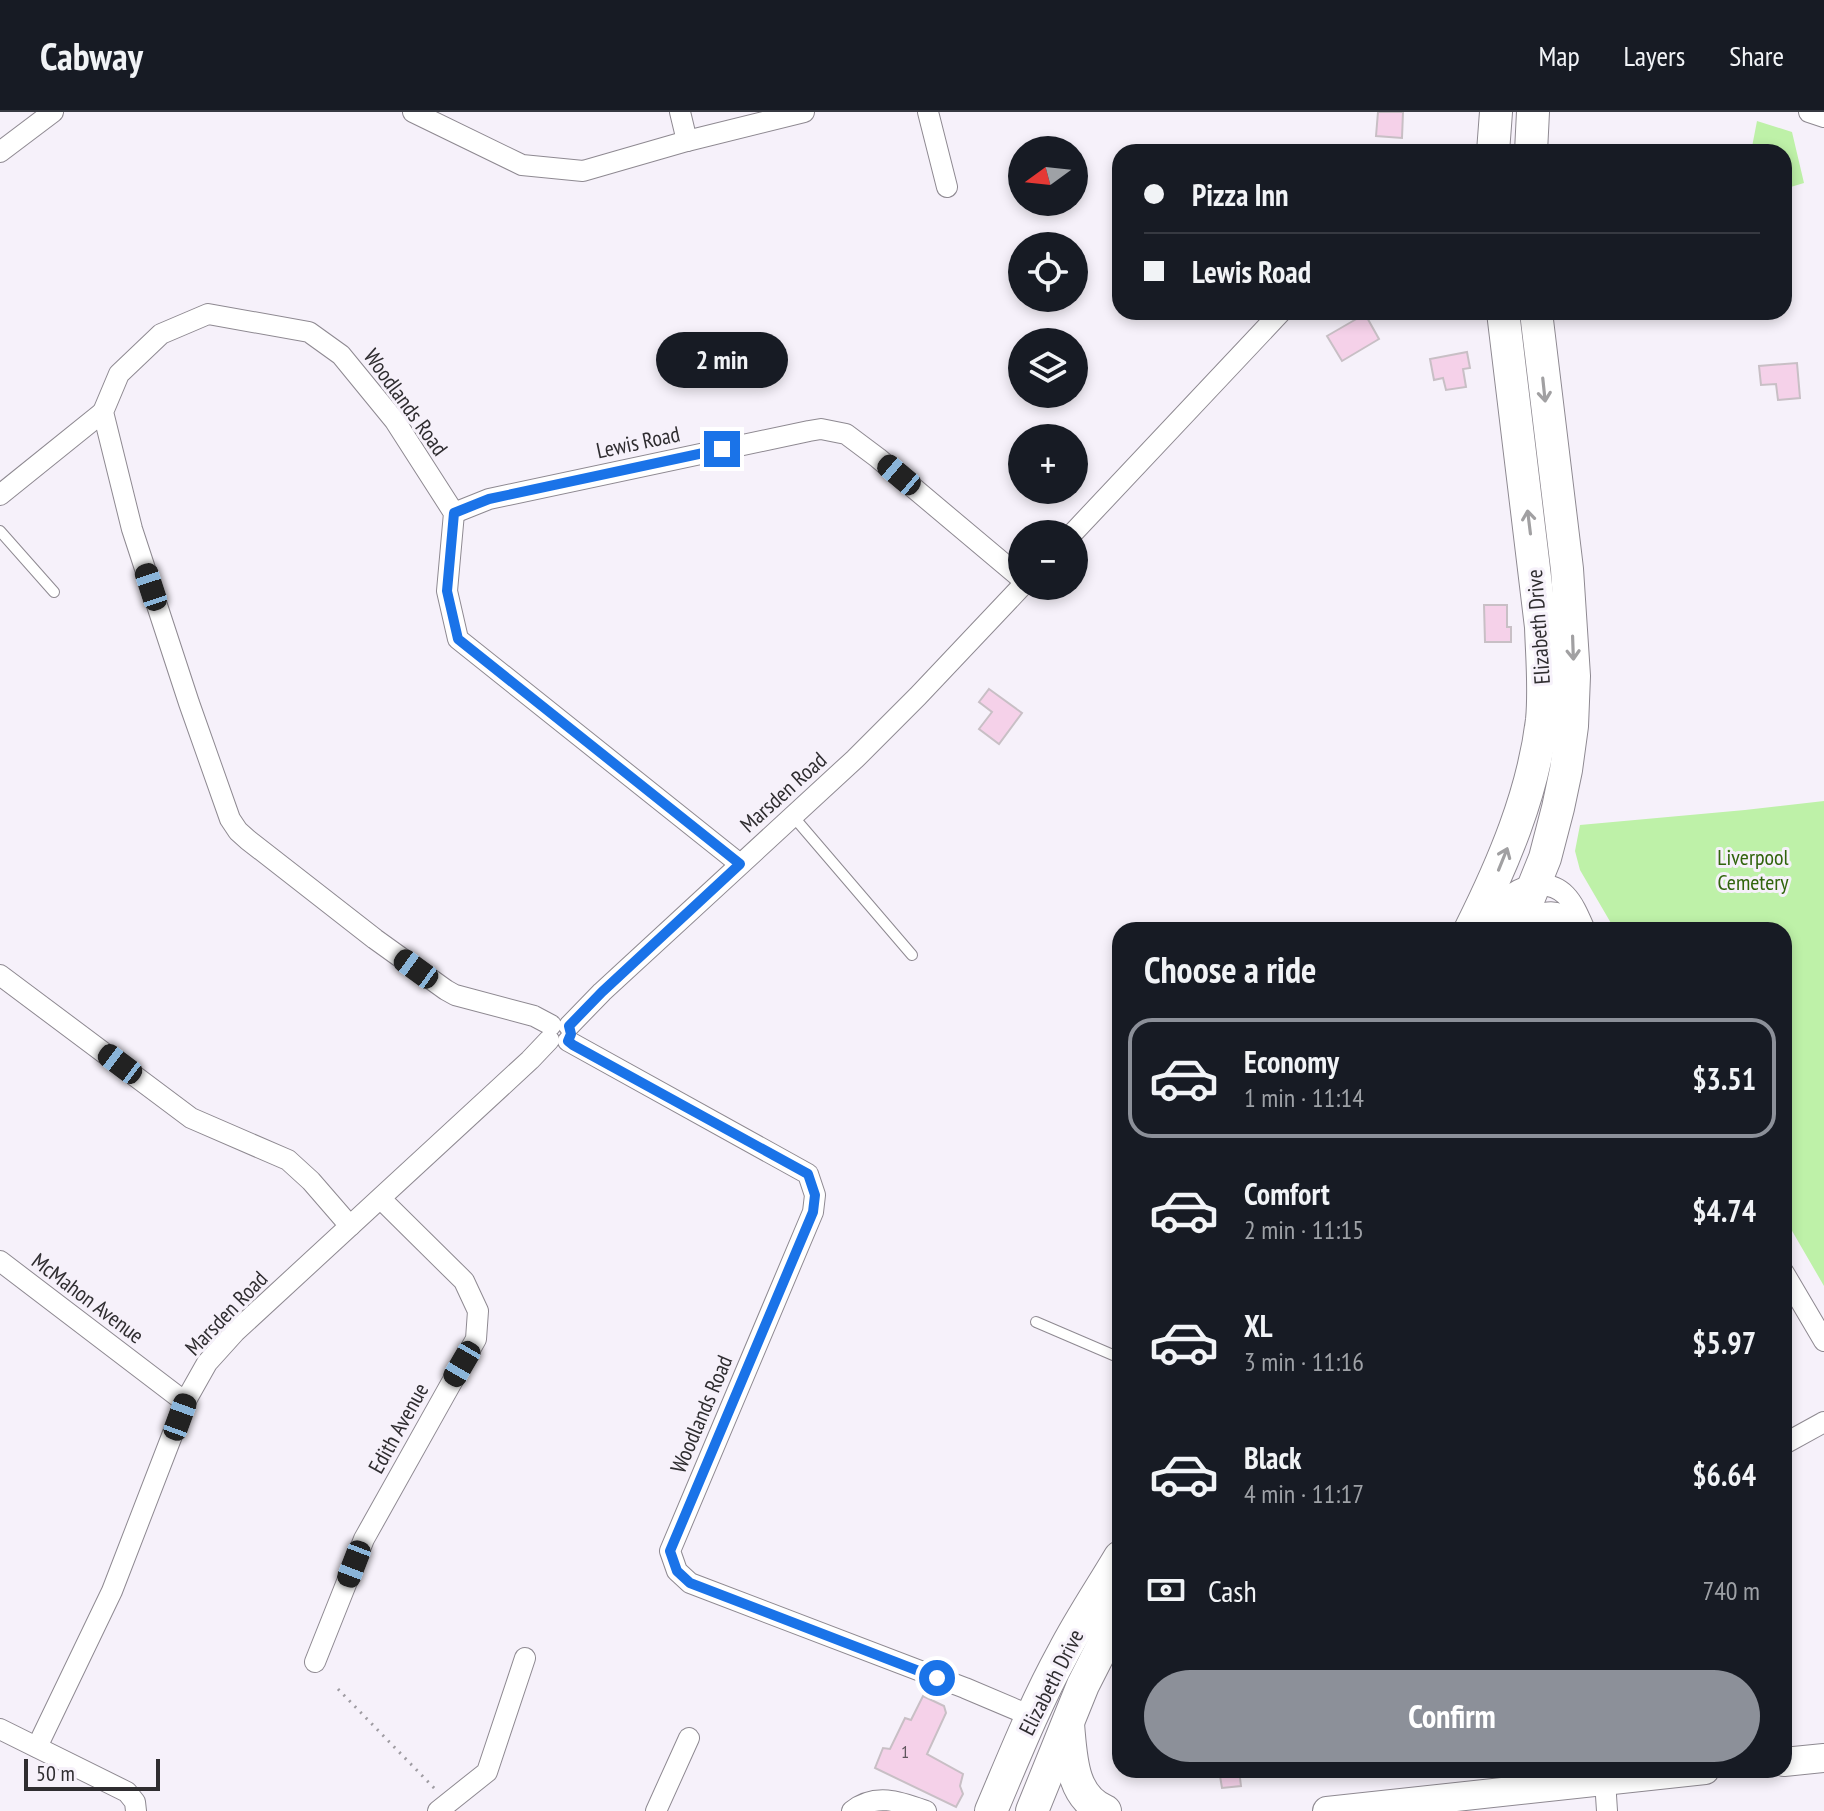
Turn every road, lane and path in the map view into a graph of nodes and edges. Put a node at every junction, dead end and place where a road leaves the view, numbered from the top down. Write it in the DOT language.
graph roads {
  1 [pos="53,112"];
  2 [pos="413,112"];
  3 [pos="680,112"];
  4 [pos="804,112"];
  5 [pos="928,112"];
  6 [pos="1533,112"];
  7 [pos="1809,112"];
  8 [pos="1498,114"];
  9 [pos="1824,117"];
  10 [pos="687,141"];
  11 [pos="1494,144"];
  12 [pos="1531,144"];
  13 [pos="0,152"];
  14 [pos="947,187"];
  15 [pos="1273,320"];
  16 [pos="1504,320"];
  17 [pos="1537,320"];
  18 [pos="103,412"];
  19 [pos="0,495"];
  20 [pos="454,513"];
  21 [pos="1085,520"];
  22 [pos="0,531"];
  23 [pos="1008,567"];
  24 [pos="54,592"];
  25 [pos="1009,600"];
  26 [pos="792,815"];
  27 [pos="740,864"];
  28 [pos="1535,885"];
  29 [pos="1474,922"];
  30 [pos="1512,922"];
  31 [pos="1520,922"];
  32 [pos="1575,922"];
  33 [pos="1582,922"];
  34 [pos="912,955"];
  35 [pos="0,975"];
  36 [pos="559,1033"];
  37 [pos="381,1199"];
  38 [pos="350,1226"];
  39 [pos="0,1261"];
  40 [pos="1792,1287"];
  41 [pos="1036,1322"];
  42 [pos="1824,1341"];
  43 [pos="1112,1355"];
  44 [pos="185,1402"];
  45 [pos="1824,1422"];
  46 [pos="1792,1440"];
  47 [pos="1112,1570"];
  48 [pos="1112,1628"];
  49 [pos="525,1658"];
  50 [pos="315,1662"];
  51 [pos="338,1689"];
  52 [pos="1031,1716"];
  53 [pos="1067,1721"];
  54 [pos="0,1729"];
  55 [pos="689,1738"];
  56 [pos="37,1747"];
  57 [pos="1824,1758"];
  58 [pos="1792,1761"];
  59 [pos="1625,1778"];
  60 [pos="1605,1780"];
  61 [pos="440,1804"];
  62 [pos="136,1811"];
  63 [pos="656,1811"];
  64 [pos="852,1811"];
  65 [pos="926,1811"];
  66 [pos="991,1811"];
  67 [pos="1032,1811"];
  68 [pos="1105,1811"];
  69 [pos="1327,1811"];
  70 [pos="1607,1811"];
  1 -- 13 [label="street"];
  2 -- 10 [label="street"];
  3 -- 10 [label="street"];
  4 -- 10 [label="street"];
  5 -- 14 [label="street"];
  6 -- 12 [label="main road"];
  7 -- 9 [label="street"];
  8 -- 11 [label="main road"];
  15 -- 21 [label="street"];
  29 -- 16 [label="main road, Elizabeth Drive, one-way"];
  17 -- 28 [label="main road, Elizabeth Drive, one-way"];
  18 -- 19 [label="street"];
  18 -- 20 [label="street, Woodlands Road"];
  18 -- 36 [label="street, Woodlands Road"];
  20 -- 23 [label="street, Lewis Road"];
  20 -- 27 [label="street"];
  22 -- 24 [label="lane"];
  25 -- 26 [label="street, Marsden Road"];
  26 -- 27 [label="street, Marsden Road"];
  26 -- 34 [label="lane"];
  27 -- 36 [label="street, Marsden Road"];
  28 -- 30 [label="main road, Elizabeth Drive"];
  28 -- 33 [label="street"];
  31 -- 32 [label="street"];
  35 -- 38 [label="street"];
  36 -- 37 [label="street, Marsden Road"];
  36 -- 52 [label="street, Woodlands Road"];
  37 -- 38 [label="street, Marsden Road"];
  37 -- 50 [label="street, Edith Avenue"];
  38 -- 44 [label="street, Marsden Road"];
  39 -- 44 [label="street, McMahon Avenue"];
  40 -- 42 [label="street"];
  41 -- 43 [label="lane"];
  44 -- 56 [label="street, Marsden Road"];
  45 -- 46 [label="street"];
  47 -- 52 [label="main road, Elizabeth Drive"];
  48 -- 53 [label="main road, Elizabeth Drive"];
  49 -- 61 [label="street"];
  51 -- 61 [label="path"];
  52 -- 66 [label="main road, Elizabeth Drive"];
  53 -- 67 [label="main road, Elizabeth Drive"];
  53 -- 68 [label="main road"];
  54 -- 56 [label="street"];
  55 -- 63 [label="street"];
  56 -- 62 [label="street"];
  57 -- 58 [label="main road"];
  59 -- 60 [label="main road"];
  60 -- 69 [label="main road"];
  60 -- 70 [label="street"];
  64 -- 65 [label="street"];
}
